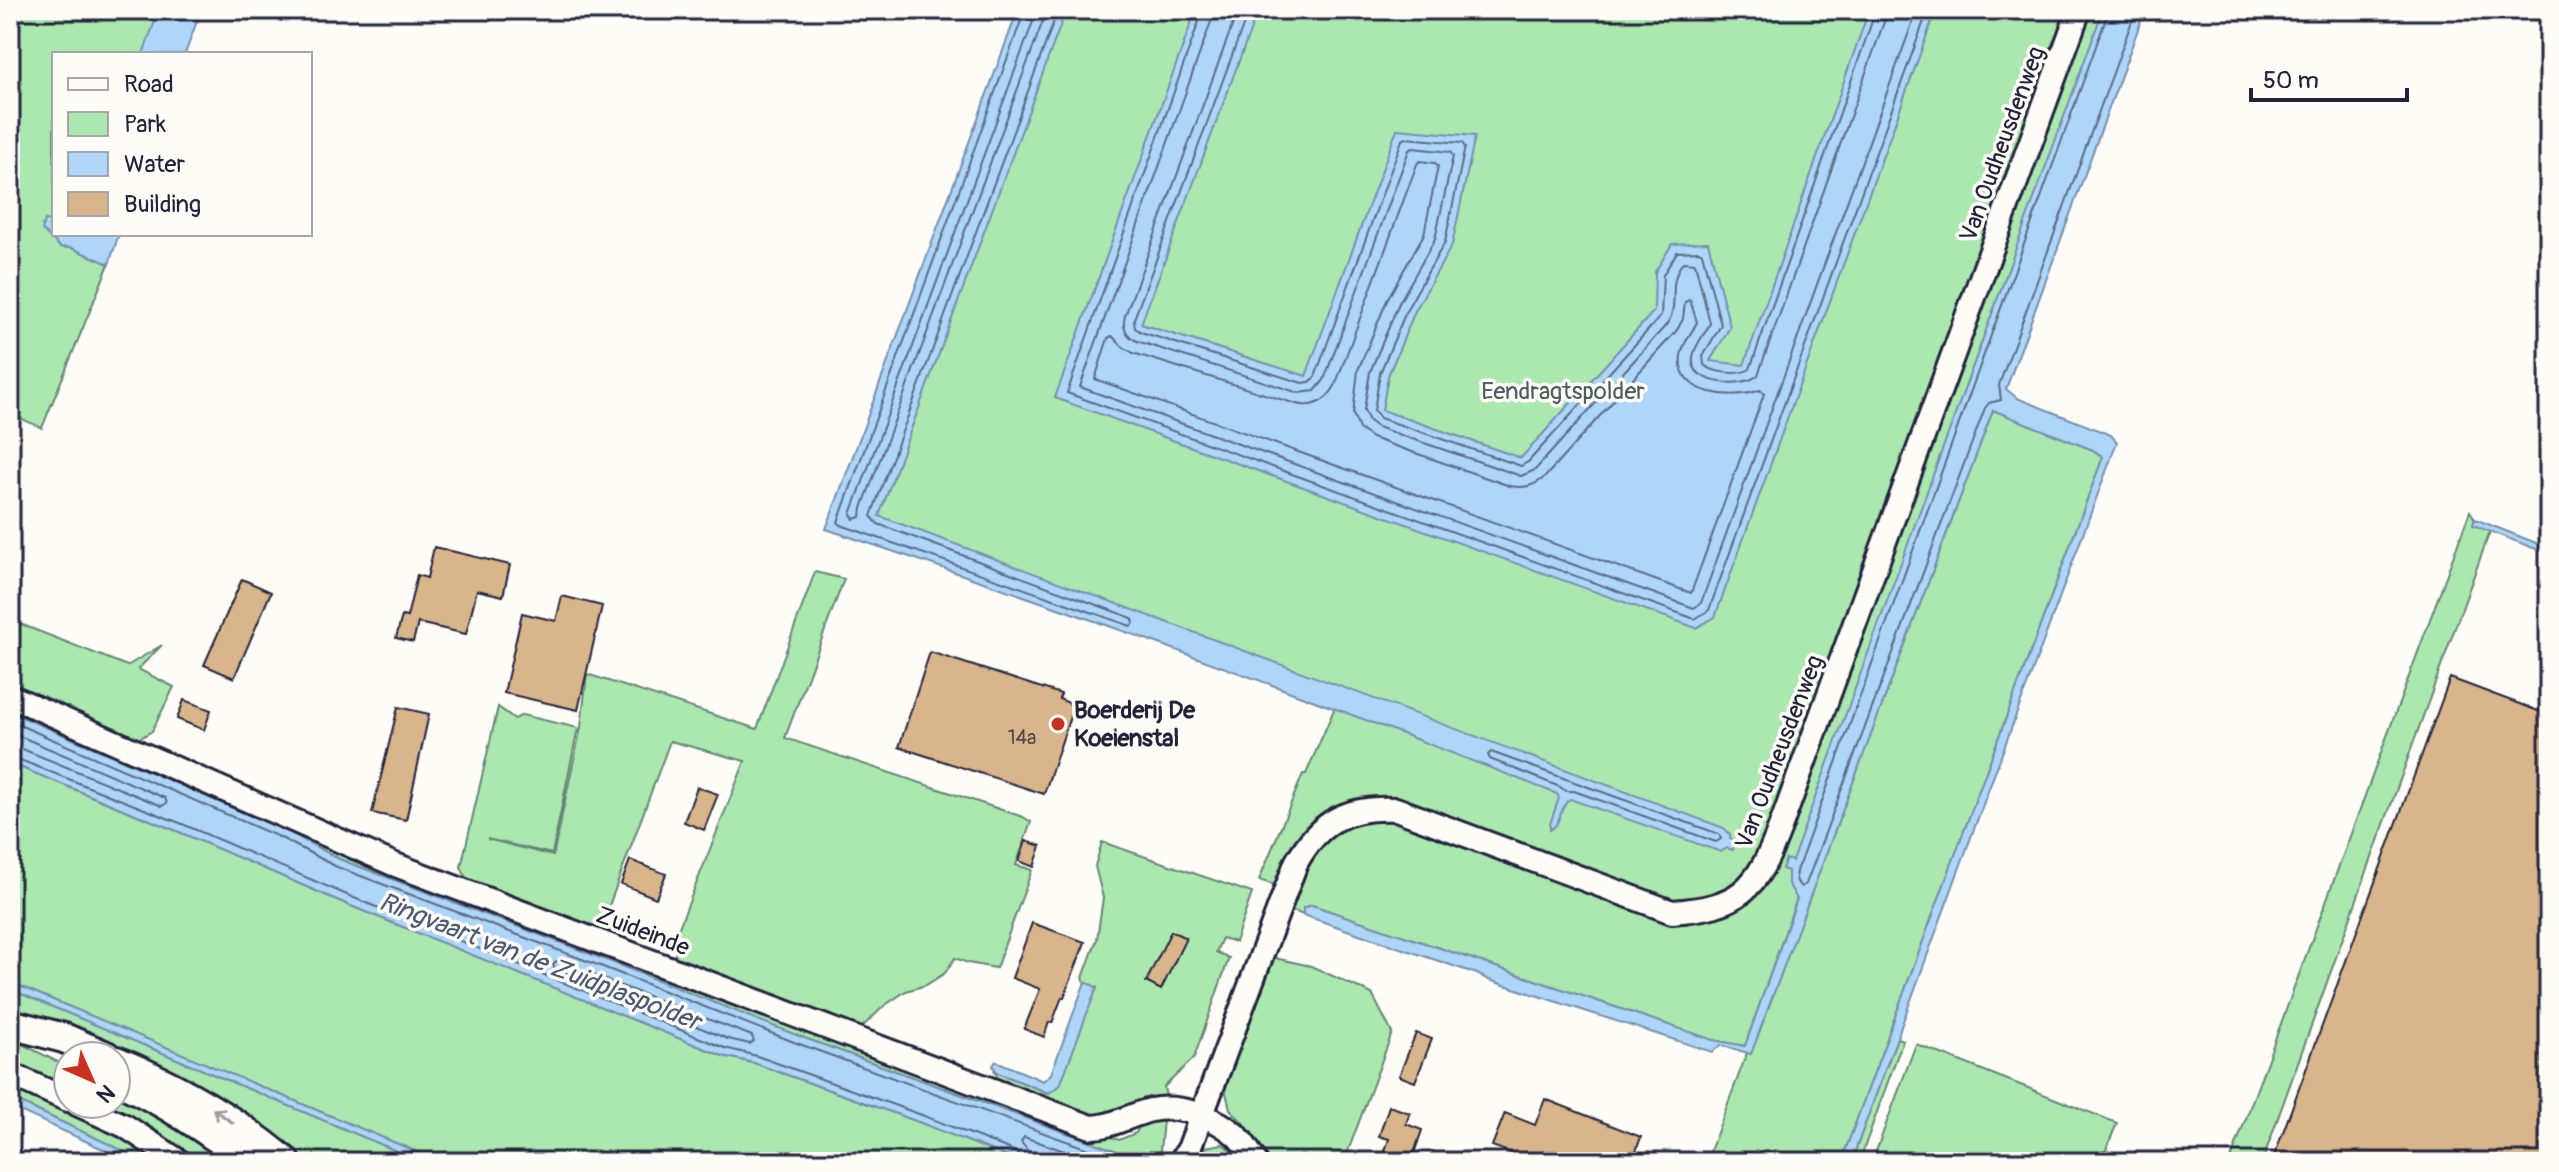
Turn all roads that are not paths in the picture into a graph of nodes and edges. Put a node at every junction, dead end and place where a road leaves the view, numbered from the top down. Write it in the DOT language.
graph roads {
  1 [pos="2079,10"];
  2 [pos="10,696"];
  3 [pos="11,1024"];
  4 [pos="69,1040"];
  5 [pos="52,1049"];
  6 [pos="132,1067"];
  7 [pos="10,1074"];
  8 [pos="132,1087"];
  9 [pos="52,1093"];
  10 [pos="1202,1116"];
  11 [pos="112,1120"];
  12 [pos="1186,1158"];
  13 [pos="180,1162"];
  14 [pos="250,1162"];
  15 [pos="286,1162"];
  16 [pos="1256,1162"];
  1 -- 10 [label="street, Van Oudheusdenweg"];
  2 -- 10 [label="street, Zuideinde"];
  3 -- 4 [label="main road"];
  3 -- 5 [label="main road"];
  15 -- 6 [label="main road, one-way"];
  7 -- 9 [label="street"];
  8 -- 14 [label="main road"];
  10 -- 12 [label="street, Van Oudheusdenweg"];
  10 -- 16 [label="street, Zuideinde"];
  11 -- 13 [label="street"];
}
